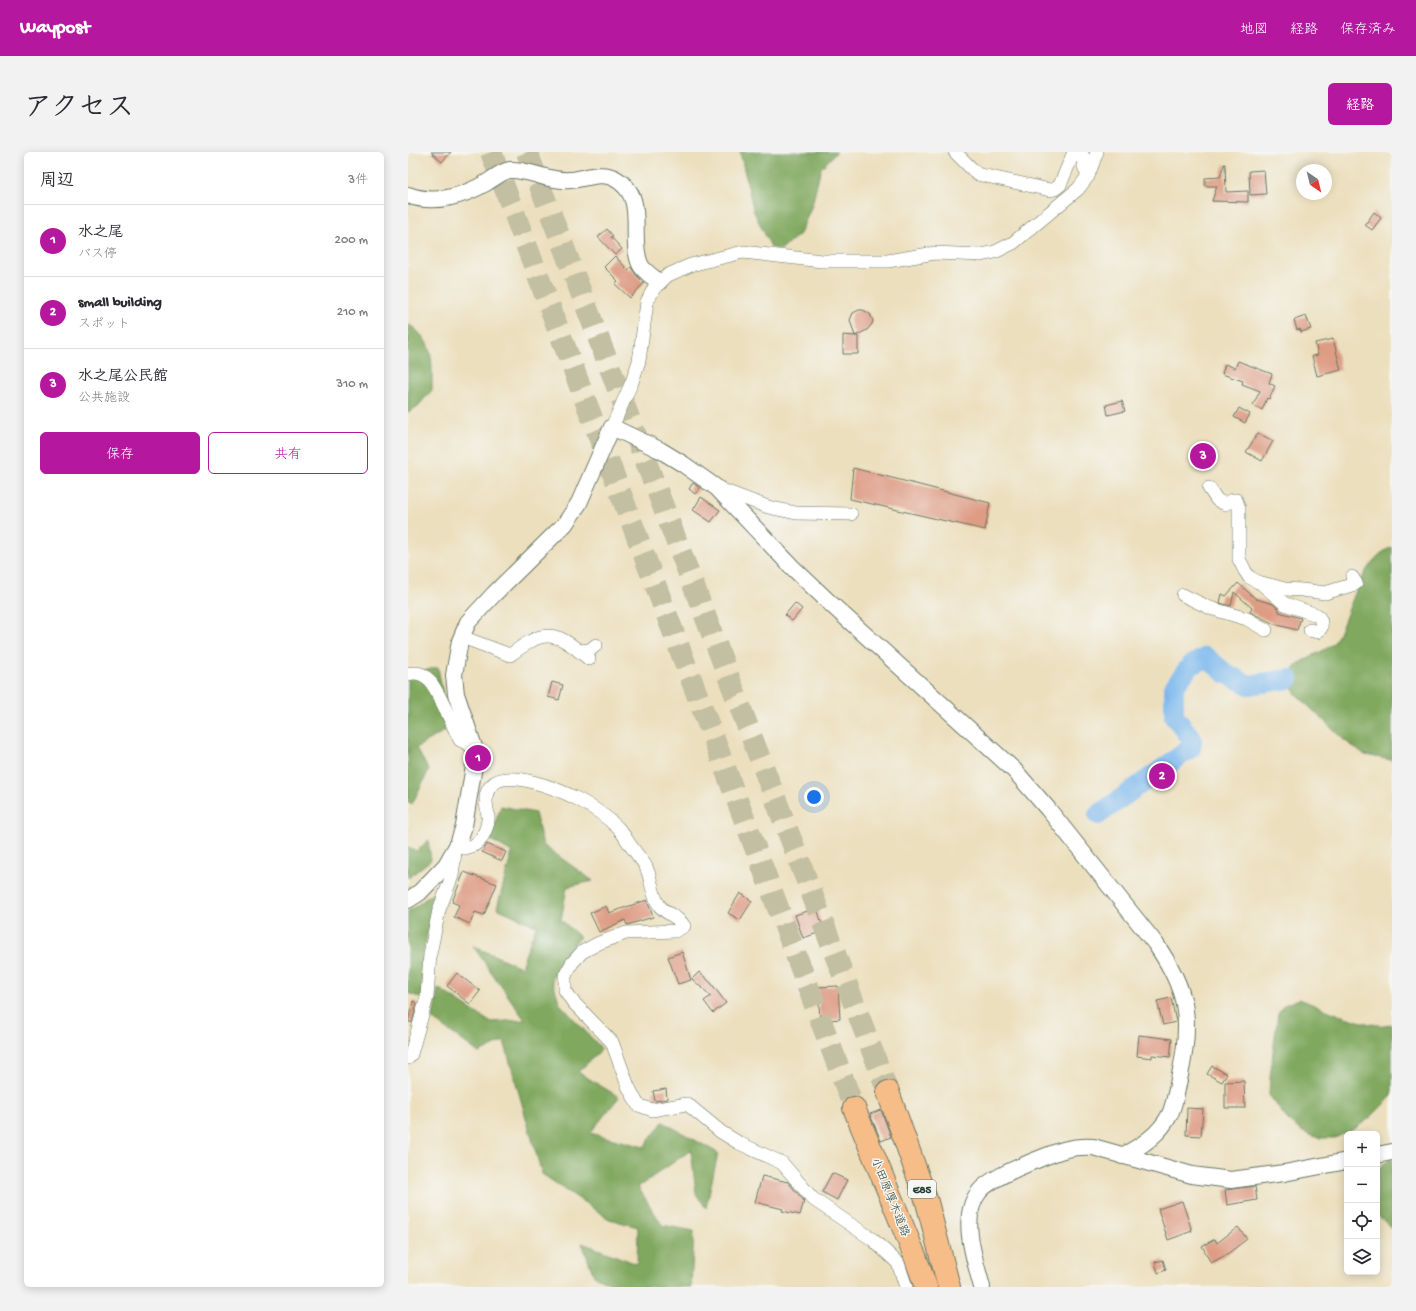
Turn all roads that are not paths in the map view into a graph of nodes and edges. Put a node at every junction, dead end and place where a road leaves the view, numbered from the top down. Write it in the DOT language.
graph roads {
  1 [pos="955,152"];
  2 [pos="1074,152"];
  3 [pos="1082,152"];
  4 [pos="1096,152"];
  5 [pos="1088,176"];
  6 [pos="408,195"];
  7 [pos="659,282"];
  8 [pos="612,427"];
  9 [pos="717,488"];
  10 [pos="1209,488"];
  11 [pos="851,514"];
  12 [pos="1352,577"];
  13 [pos="1258,582"];
  14 [pos="1183,594"];
  15 [pos="1266,630"];
  16 [pos="1310,630"];
  17 [pos="462,638"];
  18 [pos="596,645"];
  19 [pos="579,651"];
  20 [pos="589,659"];
  21 [pos="408,674"];
  22 [pos="474,747"];
  23 [pos="457,847"];
  24 [pos="408,900"];
  25 [pos="408,1058"];
  26 [pos="888,1092"];
  27 [pos="854,1108"];
  28 [pos="1392,1152"];
  29 [pos="1380,1154"];
  30 [pos="1122,1156"];
  31 [pos="1344,1162"];
  32 [pos="906,1287"];
  33 [pos="926,1287"];
  34 [pos="949,1287"];
  35 [pos="982,1287"];
  1 -- 2 [label="street"];
  3 -- 5 [label="street"];
  4 -- 5 [label="street"];
  5 -- 7 [label="street"];
  6 -- 7 [label="street"];
  7 -- 8 [label="street"];
  8 -- 9 [label="street"];
  8 -- 17 [label="street"];
  9 -- 11 [label="street"];
  9 -- 30 [label="street"];
  10 -- 13 [label="street"];
  12 -- 13 [label="street"];
  13 -- 16 [label="street"];
  14 -- 15 [label="street"];
  17 -- 19 [label="street"];
  17 -- 22 [label="street"];
  18 -- 19 [label="street"];
  19 -- 20 [label="street"];
  21 -- 22 [label="street"];
  22 -- 23 [label="street"];
  23 -- 24 [label="street"];
  23 -- 25 [label="street"];
  23 -- 32 [label="street"];
  26 -- 34 [label="highway, E85"];
  27 -- 33 [label="highway, 小田原厚木道路 / E85"];
  28 -- 29 [label="street"];
  30 -- 31 [label="street"];
  30 -- 35 [label="street"];
}
